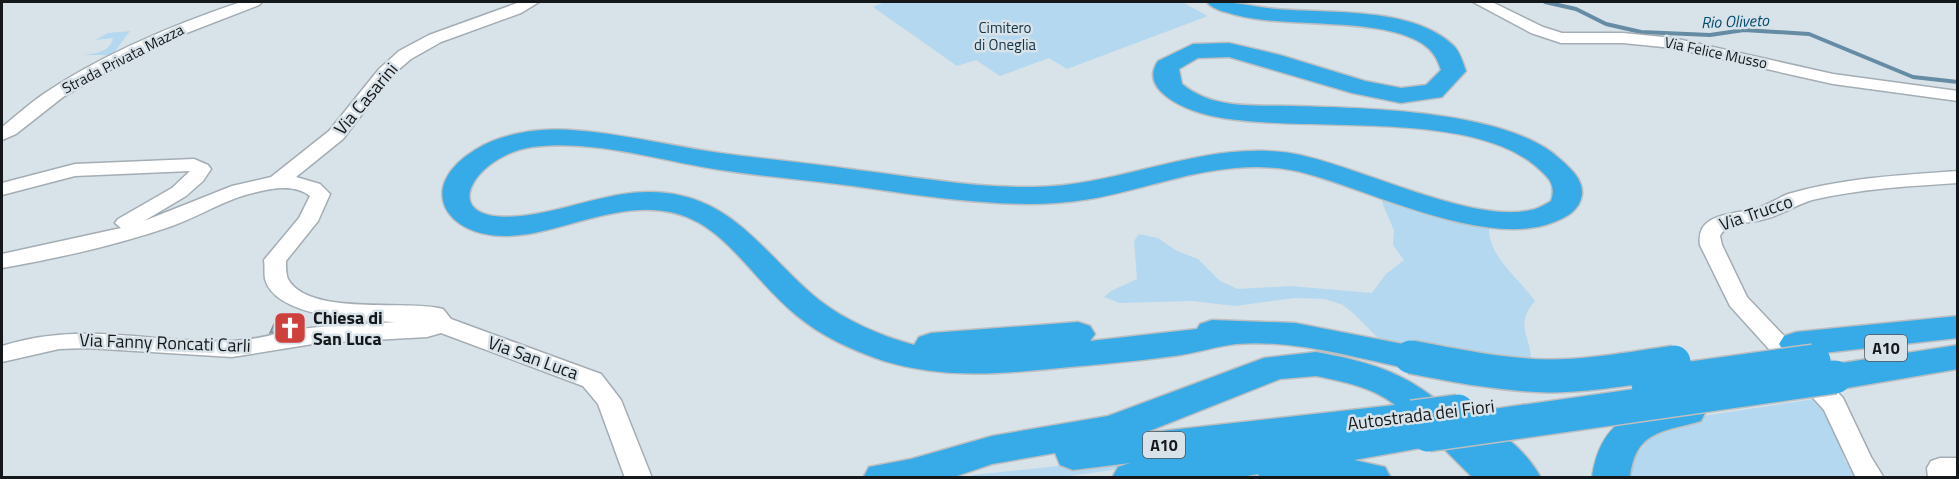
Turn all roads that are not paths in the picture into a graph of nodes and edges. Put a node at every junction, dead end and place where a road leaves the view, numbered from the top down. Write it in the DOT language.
graph roads {
  1 [pos="254,2"];
  2 [pos="531,2"];
  3 [pos="1218,2"];
  4 [pos="1481,2"];
  5 [pos="1958,96"];
  6 [pos="2,135"];
  7 [pos="1958,177"];
  8 [pos="275,184"];
  9 [pos="2,189"];
  10 [pos="78,245"];
  11 [pos="2,261"];
  12 [pos="438,323"];
  13 [pos="1958,327"];
  14 [pos="1958,334"];
  15 [pos="1351,346"];
  16 [pos="2,354"];
  17 [pos="1958,357"];
  18 [pos="1815,361"];
  19 [pos="1766,389"];
  20 [pos="1420,426"];
  21 [pos="1958,468"];
  22 [pos="899,475"];
  23 [pos="639,477"];
  24 [pos="1132,477"];
  25 [pos="1138,477"];
  26 [pos="1214,477"];
  27 [pos="1372,477"];
  28 [pos="1498,477"];
  29 [pos="1522,477"];
  30 [pos="1611,477"];
  31 [pos="1871,477"];
  32 [pos="1941,477"];
  1 -- 6 [label="street, Strada Privata Mazza"];
  2 -- 8 [label="street, Via Casarini"];
  3 -- 15 [label="highway"];
  4 -- 5 [label="street, Via Felice Musso"];
  7 -- 31 [label="street, Via Trucco"];
  8 -- 10 [label="street"];
  8 -- 12 [label="street"];
  9 -- 10 [label="street"];
  10 -- 11 [label="street"];
  12 -- 16 [label="street, Via Fanny Roncati Carli"];
  12 -- 23 [label="street, Via San Luca"];
  13 -- 18 [label="highway"];
  14 -- 18 [label="highway, Autostrada dei Fiori / A10"];
  15 -- 18 [label="highway, bridge"];
  15 -- 29 [label="highway"];
  17 -- 18 [label="highway, Autostrada dei Fiori / A10"];
  18 -- 19 [label="highway, Autostrada dei Fiori / A10, bridge"];
  18 -- 20 [label="highway, Autostrada dei Fiori / A10, bridge"];
  19 -- 20 [label="highway, Autostrada dei Fiori / A10, bridge"];
  19 -- 30 [label="highway, bridge"];
  20 -- 22 [label="highway, Autostrada dei Fiori / A10"];
  20 -- 24 [label="highway, Autostrada dei Fiori / A10"];
  21 -- 32 [label="street"];
  22 -- 28 [label="highway"];
  24 -- 25 [label="highway"];
  26 -- 27 [label="highway"];
}
